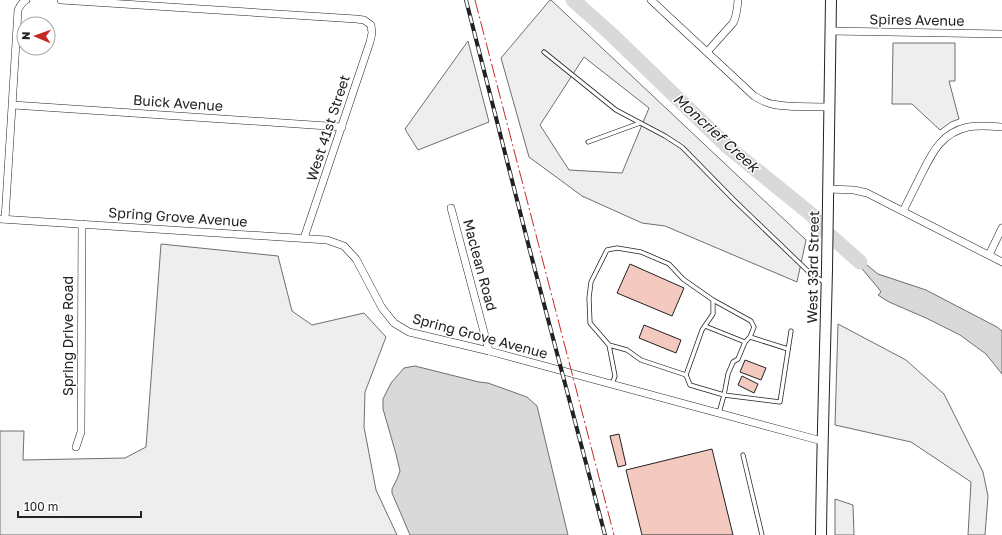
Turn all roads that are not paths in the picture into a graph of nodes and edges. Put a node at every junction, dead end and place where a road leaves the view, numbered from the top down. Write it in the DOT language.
graph roads {
  1 [pos="61,0"];
  2 [pos="651,0"];
  3 [pos="738,0"];
  4 [pos="831,0"];
  5 [pos="25,1"];
  6 [pos="831,31"];
  7 [pos="1002,34"];
  8 [pos="544,52"];
  9 [pos="707,52"];
  10 [pos="13,106"];
  11 [pos="830,107"];
  12 [pos="640,123"];
  13 [pos="342,127"];
  14 [pos="1002,127"];
  15 [pos="588,142"];
  16 [pos="828,189"];
  17 [pos="451,208"];
  18 [pos="903,211"];
  19 [pos="3,219"];
  20 [pos="82,224"];
  21 [pos="1002,228"];
  22 [pos="304,238"];
  23 [pos="989,255"];
  24 [pos="1002,262"];
  25 [pos="827,284"];
  26 [pos="713,300"];
  27 [pos="705,326"];
  28 [pos="791,331"];
  29 [pos="750,337"];
  30 [pos="745,342"];
  31 [pos="609,345"];
  32 [pos="788,349"];
  33 [pos="489,351"];
  34 [pos="686,375"];
  35 [pos="612,384"];
  36 [pos="724,395"];
  37 [pos="719,413"];
  38 [pos="822,441"];
  39 [pos="76,447"];
  40 [pos="743,455"];
  41 [pos="762,535"];
  42 [pos="821,535"];
  1 -- 13 [label="street, West 41st Street"];
  2 -- 9 [label="street"];
  3 -- 9 [label="street"];
  4 -- 6 [label="street, West 33rd Street"];
  5 -- 10 [label="street"];
  6 -- 7 [label="street, Spires Avenue"];
  6 -- 11 [label="street, West 33rd Street"];
  8 -- 12 [label="lane"];
  9 -- 11 [label="street"];
  10 -- 13 [label="street, Buick Avenue"];
  10 -- 19 [label="street"];
  11 -- 16 [label="street, West 33rd Street"];
  12 -- 15 [label="lane"];
  12 -- 25 [label="lane"];
  13 -- 22 [label="street, West 41st Street"];
  14 -- 18 [label="street"];
  16 -- 18 [label="street"];
  16 -- 25 [label="street, West 33rd Street"];
  17 -- 33 [label="street, Maclean Road"];
  18 -- 23 [label="street"];
  19 -- 20 [label="street, Spring Grove Avenue"];
  20 -- 22 [label="street, Spring Grove Avenue"];
  20 -- 39 [label="street, Spring Drive Road"];
  21 -- 23 [label="street"];
  22 -- 33 [label="street, Spring Grove Avenue"];
  23 -- 24 [label="street"];
  25 -- 38 [label="street, West 33rd Street"];
  26 -- 27 [label="lane"];
  26 -- 29 [label="lane"];
  26 -- 31 [label="lane"];
  27 -- 30 [label="lane"];
  27 -- 34 [label="lane"];
  28 -- 32 [label="lane"];
  29 -- 30 [label="lane"];
  29 -- 32 [label="lane"];
  30 -- 36 [label="lane"];
  31 -- 34 [label="lane"];
  31 -- 35 [label="lane"];
  32 -- 36 [label="lane"];
  33 -- 35 [label="street, Spring Grove Avenue"];
  34 -- 36 [label="lane"];
  35 -- 37 [label="street, Spring Grove Avenue"];
  36 -- 37 [label="lane"];
  37 -- 38 [label="street, Spring Grove Avenue"];
  38 -- 42 [label="street, West 33rd Street"];
  40 -- 41 [label="lane"];
}
